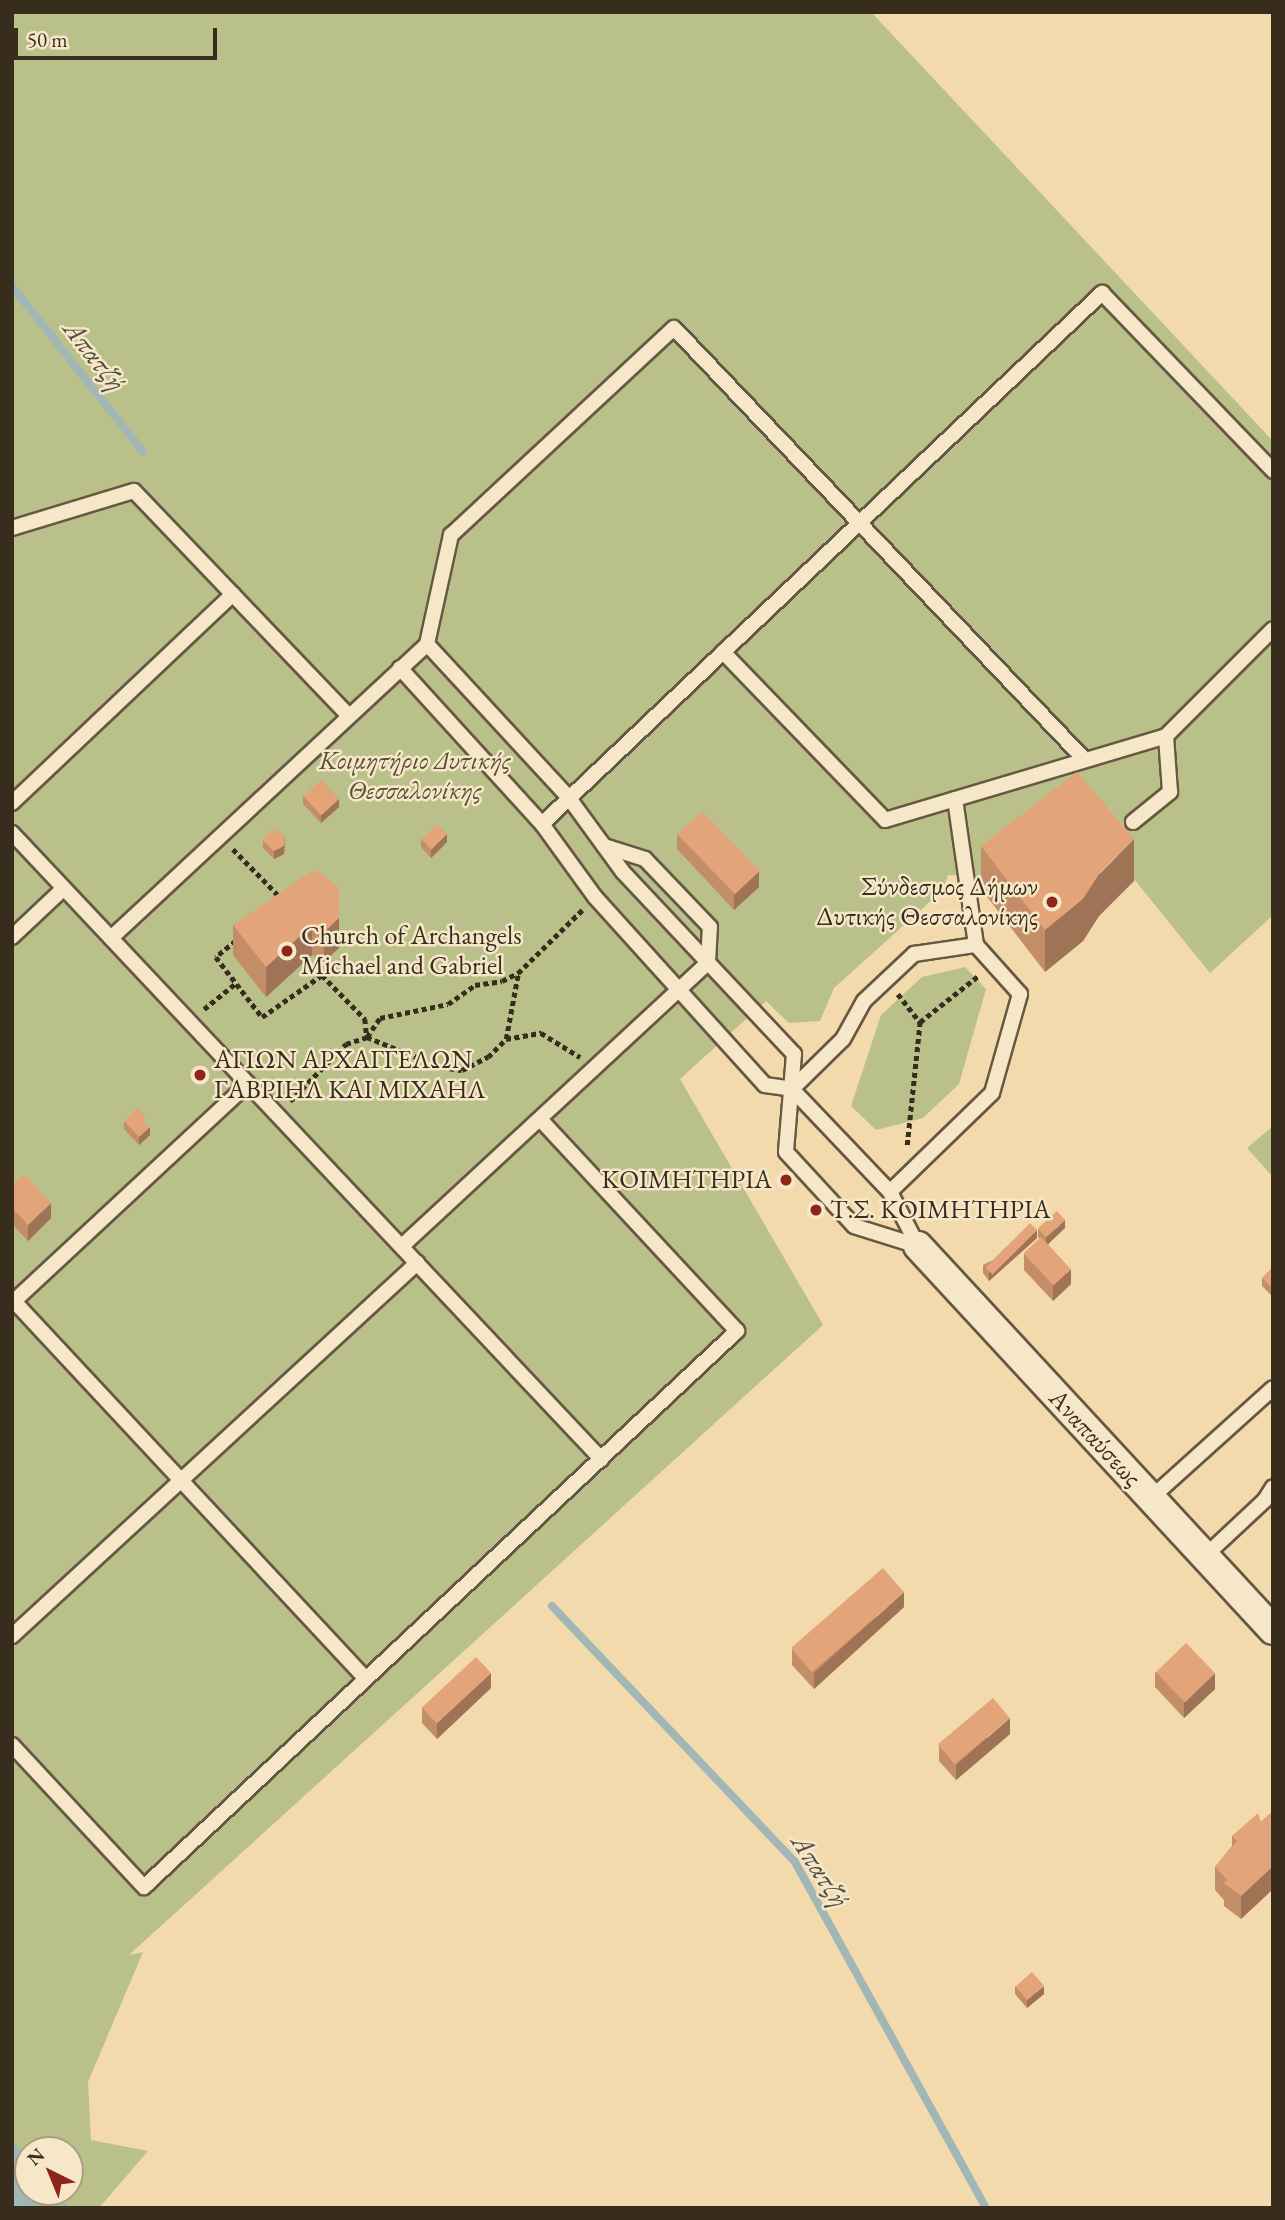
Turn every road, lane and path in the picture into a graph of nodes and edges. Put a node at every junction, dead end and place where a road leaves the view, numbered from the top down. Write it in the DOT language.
graph roads {
  1 [pos="1273,471"];
  2 [pos="860,523"];
  3 [pos="12,528"];
  4 [pos="233,594"];
  5 [pos="1273,629"];
  6 [pos="427,644"];
  7 [pos="723,652"];
  8 [pos="400,668"];
  9 [pos="349,716"];
  10 [pos="1166,736"];
  11 [pos="1085,760"];
  12 [pos="569,798"];
  13 [pos="955,799"];
  14 [pos="12,803"];
  15 [pos="1133,822"];
  16 [pos="542,824"];
  17 [pos="12,833"];
  18 [pos="220,836"];
  19 [pos="604,846"];
  20 [pos="64,888"];
  21 [pos="595,897"];
  22 [pos="275,910"];
  23 [pos="246,933"];
  24 [pos="12,937"];
  25 [pos="111,938"];
  26 [pos="976,945"];
  27 [pos="708,963"];
  28 [pos="992,963"];
  29 [pos="518,973"];
  30 [pos="887,979"];
  31 [pos="236,983"];
  32 [pos="679,990"];
  33 [pos="190,1022"];
  34 [pos="920,1022"];
  35 [pos="367,1037"];
  36 [pos="506,1039"];
  37 [pos="595,1068"];
  38 [pos="248,1084"];
  39 [pos="792,1089"];
  40 [pos="280,1117"];
  41 [pos="540,1119"];
  42 [pos="905,1177"];
  43 [pos="890,1192"];
  44 [pos="402,1246"];
  45 [pos="918,1246"];
  46 [pos="417,1263"];
  47 [pos="13,1301"];
  48 [pos="1273,1388"];
  49 [pos="601,1459"];
  50 [pos="181,1480"];
  51 [pos="1273,1487"];
  52 [pos="1151,1498"];
  53 [pos="1204,1557"];
  54 [pos="1273,1630"];
  55 [pos="12,1636"];
  56 [pos="366,1679"];
  57 [pos="12,1745"];
  1 -- 2 [label="lane"];
  2 -- 6 [label="lane"];
  2 -- 7 [label="lane"];
  2 -- 11 [label="lane"];
  3 -- 4 [label="lane"];
  4 -- 9 [label="lane"];
  4 -- 14 [label="lane"];
  5 -- 10 [label="lane"];
  6 -- 8 [label="lane"];
  6 -- 12 [label="lane"];
  7 -- 12 [label="lane"];
  7 -- 13 [label="lane"];
  8 -- 9 [label="lane"];
  8 -- 16 [label="lane"];
  9 -- 18 [label="lane"];
  10 -- 11 [label="lane"];
  10 -- 15 [label="lane"];
  11 -- 13 [label="lane"];
  12 -- 16 [label="lane"];
  12 -- 19 [label="lane"];
  13 -- 26 [label="lane"];
  16 -- 21 [label="lane"];
  17 -- 20 [label="lane"];
  18 -- 22 [label="path"];
  18 -- 25 [label="lane"];
  19 -- 27 [label="lane"];
  19 -- 27 [label="lane"];
  20 -- 24 [label="lane"];
  20 -- 25 [label="lane"];
  21 -- 29 [label="path"];
  21 -- 32 [label="lane"];
  23 -- 31 [label="path"];
  25 -- 33 [label="lane"];
  26 -- 28 [label="lane"];
  26 -- 30 [label="lane"];
  27 -- 32 [label="lane"];
  27 -- 39 [label="lane"];
  28 -- 34 [label="path"];
  28 -- 42 [label="lane"];
  29 -- 35 [label="path"];
  29 -- 36 [label="path"];
  30 -- 34 [label="path"];
  30 -- 39 [label="lane"];
  31 -- 33 [label="path"];
  31 -- 35 [label="path"];
  32 -- 37 [label="lane"];
  32 -- 39 [label="lane"];
  33 -- 38 [label="lane"];
  34 -- 42 [label="path"];
  35 -- 36 [label="path"];
  35 -- 40 [label="path"];
  36 -- 37 [label="path"];
  37 -- 41 [label="lane"];
  38 -- 40 [label="lane"];
  38 -- 47 [label="lane"];
  39 -- 43 [label="lane"];
  39 -- 45 [label="lane"];
  40 -- 44 [label="lane"];
  41 -- 44 [label="lane"];
  41 -- 49 [label="lane"];
  42 -- 43 [label="lane"];
  43 -- 45 [label="lane"];
  44 -- 46 [label="lane"];
  45 -- 52 [label="street, Αναπαύσεως"];
  46 -- 49 [label="lane"];
  46 -- 50 [label="lane"];
  47 -- 50 [label="lane"];
  48 -- 52 [label="lane"];
  49 -- 56 [label="lane"];
  50 -- 55 [label="lane"];
  50 -- 56 [label="lane"];
  51 -- 53 [label="lane"];
  52 -- 53 [label="street, Αναπαύσεως"];
  53 -- 54 [label="street, Αναπαύσεως"];
  56 -- 57 [label="lane"];
}
